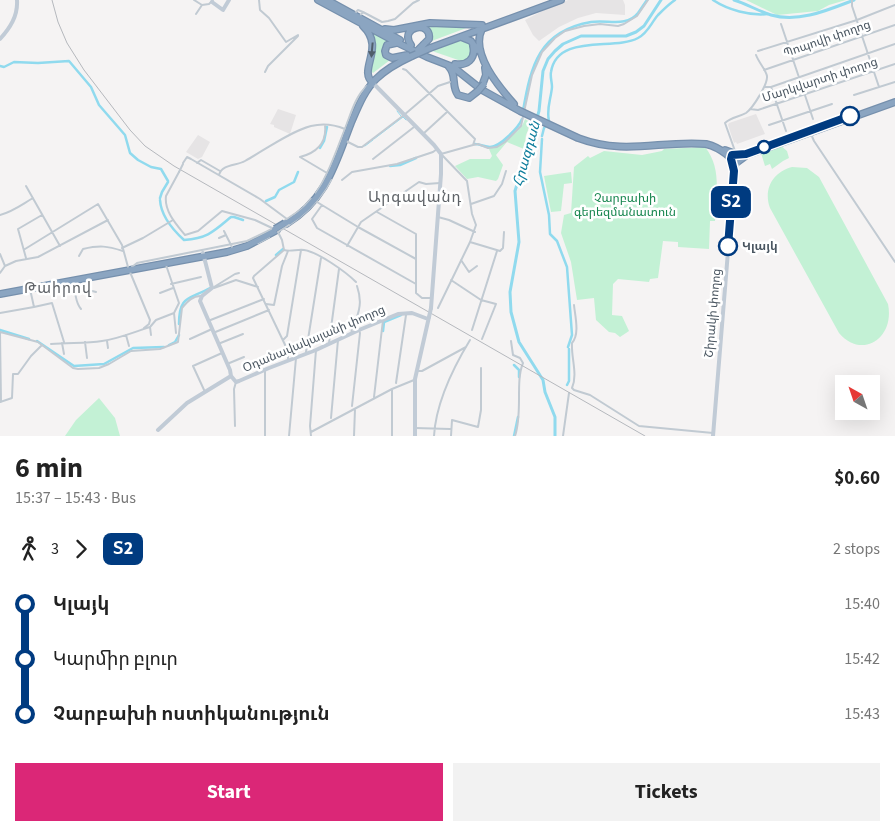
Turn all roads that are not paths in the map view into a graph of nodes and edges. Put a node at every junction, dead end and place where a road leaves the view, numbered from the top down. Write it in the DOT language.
graph roads {
  1 [pos="17,0"];
  2 [pos="194,0"];
  3 [pos="230,0"];
  4 [pos="259,0"];
  5 [pos="318,0"];
  6 [pos="328,0"];
  7 [pos="419,0"];
  8 [pos="550,0"];
  9 [pos="561,0"];
  10 [pos="648,0"];
  11 [pos="852,0"];
  12 [pos="213,1"];
  13 [pos="202,5"];
  14 [pos="895,5"];
  15 [pos="196,14"];
  16 [pos="359,16"];
  17 [pos="857,20"];
  18 [pos="781,24"];
  19 [pos="895,25"];
  20 [pos="482,27"];
  21 [pos="380,28"];
  22 [pos="862,36"];
  23 [pos="460,38"];
  24 [pos="0,39"];
  25 [pos="398,42"];
  26 [pos="787,43"];
  27 [pos="895,44"];
  28 [pos="411,45"];
  29 [pos="427,46"];
  30 [pos="758,51"];
  31 [pos="868,53"];
  32 [pos="409,55"];
  33 [pos="756,55"];
  34 [pos="792,60"];
  35 [pos="446,63"];
  36 [pos="455,64"];
  37 [pos="895,64"];
  38 [pos="487,67"];
  39 [pos="403,68"];
  40 [pos="764,70"];
  41 [pos="265,72"];
  42 [pos="874,72"];
  43 [pos="798,77"];
  44 [pos="470,80"];
  45 [pos="450,82"];
  46 [pos="895,82"];
  47 [pos="370,83"];
  48 [pos="484,83"];
  49 [pos="765,87"];
  50 [pos="771,87"];
  51 [pos="879,87"];
  52 [pos="478,91"];
  53 [pos="365,93"];
  54 [pos="429,94"];
  55 [pos="804,94"];
  56 [pos="854,95"];
  57 [pos="895,101"];
  58 [pos="514,104"];
  59 [pos="776,104"];
  60 [pos="832,104"];
  61 [pos="750,109"];
  62 [pos="521,110"];
  63 [pos="447,112"];
  64 [pos="810,112"];
  65 [pos="404,115"];
  66 [pos="813,119"];
  67 [pos="782,120"];
  68 [pos="325,125"];
  69 [pos="769,125"];
  70 [pos="415,126"];
  71 [pos="345,129"];
  72 [pos="786,131"];
  73 [pos="810,132"];
  74 [pos="423,134"];
  75 [pos="346,141"];
  76 [pos="473,145"];
  77 [pos="437,149"];
  78 [pos="441,154"];
  79 [pos="335,155"];
  80 [pos="736,158"];
  81 [pos="373,159"];
  82 [pos="197,162"];
  83 [pos="220,171"];
  84 [pos="506,171"];
  85 [pos="219,176"];
  86 [pos="329,178"];
  87 [pos="342,180"];
  88 [pos="440,183"];
  89 [pos="26,186"];
  90 [pos="33,198"];
  91 [pos="317,202"];
  92 [pos="471,204"];
  93 [pos="322,205"];
  94 [pos="376,212"];
  95 [pos="0,215"];
  96 [pos="42,215"];
  97 [pos="438,217"];
  98 [pos="108,220"];
  99 [pos="169,223"];
  100 [pos="286,223"];
  101 [pos="358,227"];
  102 [pos="276,230"];
  103 [pos="224,231"];
  104 [pos="52,232"];
  105 [pos="474,232"];
  106 [pos="504,232"];
  107 [pos="226,235"];
  108 [pos="219,238"];
  109 [pos="470,242"];
  110 [pos="60,246"];
  111 [pos="232,246"];
  112 [pos="347,246"];
  113 [pos="25,249"];
  114 [pos="123,249"];
  115 [pos="284,250"];
  116 [pos="301,250"];
  117 [pos="288,251"];
  118 [pos="497,251"];
  119 [pos="0,254"];
  120 [pos="203,255"];
  121 [pos="79,256"];
  122 [pos="26,258"];
  123 [pos="321,258"];
  124 [pos="416,259"];
  125 [pos="461,260"];
  126 [pos="895,262"];
  127 [pos="166,265"];
  128 [pos="5,266"];
  129 [pos="477,266"];
  130 [pos="130,268"];
  131 [pos="339,269"];
  132 [pos="0,272"];
  133 [pos="239,274"];
  134 [pos="201,277"];
  135 [pos="451,280"];
  136 [pos="356,282"];
  137 [pos="72,284"];
  138 [pos="172,284"];
  139 [pos="416,284"];
  140 [pos="357,286"];
  141 [pos="258,287"];
  142 [pos="173,288"];
  143 [pos="212,288"];
  144 [pos="30,289"];
  145 [pos="96,292"];
  146 [pos="0,293"];
  147 [pos="160,293"];
  148 [pos="202,296"];
  149 [pos="432,298"];
  150 [pos="264,299"];
  151 [pos="481,300"];
  152 [pos="266,304"];
  153 [pos="574,305"];
  154 [pos="34,307"];
  155 [pos="81,308"];
  156 [pos="438,308"];
  157 [pos="269,310"];
  158 [pos="0,313"];
  159 [pos="174,313"];
  160 [pos="407,313"];
  161 [pos="428,318"];
  162 [pos="382,320"];
  163 [pos="208,321"];
  164 [pos="150,327"];
  165 [pos="144,329"];
  166 [pos="359,330"];
  167 [pos="472,330"];
  168 [pos="213,331"];
  169 [pos="0,332"];
  170 [pos="176,334"];
  171 [pos="243,334"];
  172 [pos="352,334"];
  173 [pos="126,335"];
  174 [pos="152,335"];
  175 [pos="190,339"];
  176 [pos="482,339"];
  177 [pos="283,340"];
  178 [pos="338,340"];
  179 [pos="470,340"];
  180 [pos="106,341"];
  181 [pos="510,341"];
  182 [pos="63,342"];
  183 [pos="85,342"];
  184 [pos="51,344"];
  185 [pos="218,344"];
  186 [pos="329,344"];
  187 [pos="42,346"];
  188 [pos="129,346"];
  189 [pos="466,347"];
  190 [pos="108,348"];
  191 [pos="316,350"];
  192 [pos="222,352"];
  193 [pos="64,354"];
  194 [pos="306,354"];
  195 [pos="244,356"];
  196 [pos="87,358"];
  197 [pos="296,358"];
  198 [pos="288,361"];
  199 [pos="227,364"];
  200 [pos="480,368"];
  201 [pos="265,370"];
  202 [pos="416,372"];
  203 [pos="231,376"];
  204 [pos="415,379"];
  205 [pos="236,382"];
  206 [pos="396,383"];
  207 [pos="392,389"];
  208 [pos="205,392"];
  209 [pos="569,393"];
  210 [pos="374,398"];
  211 [pos="0,402"];
  212 [pos="352,406"];
  213 [pos="355,409"];
  214 [pos="331,418"];
  215 [pos="235,426"];
  216 [pos="415,428"];
  217 [pos="435,428"];
  218 [pos="451,429"];
  219 [pos="158,430"];
  220 [pos="311,432"];
  221 [pos="713,434"];
  222 [pos="265,436"];
  223 [pos="289,436"];
  224 [pos="311,436"];
  225 [pos="354,436"];
  226 [pos="392,436"];
  227 [pos="415,436"];
  228 [pos="434,436"];
  229 [pos="451,436"];
  230 [pos="515,436"];
  231 [pos="563,436"];
  1 -- 24 [label="main road"];
  2 -- 13 [label="street"];
  3 -- 12 [label="main road"];
  4 -- 41 [label="street"];
  5 -- 6 [label="highway"];
  5 -- 16 [label="highway"];
  6 -- 16 [label="highway"];
  7 -- 16 [label="street"];
  8 -- 20 [label="highway"];
  9 -- 20 [label="highway"];
  10 -- 76 [label="street"];
  11 -- 17 [label="street"];
  12 -- 13 [label="street"];
  13 -- 15 [label="street"];
  14 -- 17 [label="street"];
  16 -- 21 [label="highway"];
  16 -- 25 [label="highway"];
  16 -- 47 [label="highway, one-way"];
  17 -- 22 [label="street"];
  17 -- 26 [label="street"];
  18 -- 26 [label="street"];
  19 -- 22 [label="street, Պոպովի փողոց"];
  20 -- 21 [label="highway"];
  20 -- 23 [label="highway"];
  20 -- 29 [label="highway"];
  20 -- 38 [label="highway"];
  21 -- 25 [label="highway"];
  22 -- 31 [label="street"];
  22 -- 34 [label="street, Պոպովի փողոց"];
  23 -- 29 [label="highway"];
  23 -- 36 [label="highway"];
  23 -- 48 [label="highway"];
  25 -- 28 [label="highway"];
  25 -- 32 [label="highway"];
  25 -- 35 [label="highway"];
  26 -- 30 [label="street"];
  26 -- 34 [label="street"];
  27 -- 31 [label="street"];
  28 -- 29 [label="highway"];
  28 -- 36 [label="highway"];
  29 -- 32 [label="highway, bridge"];
  29 -- 32 [label="highway, bridge"];
  31 -- 42 [label="street"];
  31 -- 43 [label="street"];
  32 -- 47 [label="highway"];
  32 -- 47 [label="highway"];
  33 -- 40 [label="street"];
  34 -- 40 [label="street, Պոպովի փողոց"];
  34 -- 43 [label="street"];
  35 -- 44 [label="highway"];
  35 -- 52 [label="highway"];
  36 -- 58 [label="highway"];
  37 -- 42 [label="street, Մարկվարտի փողոց"];
  38 -- 48 [label="highway"];
  38 -- 58 [label="highway"];
  39 -- 54 [label="street"];
  40 -- 49 [label="street"];
  42 -- 51 [label="street"];
  42 -- 55 [label="street, Մարկվարտի փողոց"];
  43 -- 50 [label="street"];
  43 -- 55 [label="street"];
  44 -- 52 [label="highway"];
  44 -- 62 [label="highway"];
  45 -- 54 [label="street"];
  46 -- 51 [label="street"];
  47 -- 53 [label="highway"];
  47 -- 65 [label="main road"];
  47 -- 71 [label="street"];
  47 -- 79 [label="highway"];
  48 -- 52 [label="highway, bridge"];
  49 -- 50 [label="street"];
  49 -- 61 [label="street"];
  50 -- 59 [label="street"];
  51 -- 56 [label="street"];
  53 -- 75 [label="street"];
  53 -- 86 [label="highway"];
  54 -- 63 [label="street"];
  54 -- 65 [label="street"];
  55 -- 59 [label="street, Մարկվարտի փողոց"];
  55 -- 64 [label="street"];
  57 -- 73 [label="highway"];
  58 -- 62 [label="highway"];
  59 -- 61 [label="street, Մարկվարտի փողոց"];
  59 -- 67 [label="street"];
  60 -- 64 [label="street"];
  61 -- 80 [label="street"];
  62 -- 80 [label="highway, bridge"];
  63 -- 74 [label="street"];
  63 -- 76 [label="street"];
  64 -- 66 [label="street"];
  64 -- 67 [label="street"];
  65 -- 70 [label="main road"];
  65 -- 75 [label="street"];
  67 -- 69 [label="street"];
  67 -- 72 [label="street"];
  68 -- 71 [label="street"];
  68 -- 83 [label="street"];
  68 -- 86 [label="street"];
  70 -- 74 [label="main road"];
  70 -- 81 [label="street"];
  71 -- 79 [label="street"];
  73 -- 80 [label="highway"];
  73 -- 126 [label="street"];
  74 -- 77 [label="main road"];
  75 -- 86 [label="street"];
  76 -- 78 [label="street"];
  77 -- 78 [label="main road"];
  77 -- 87 [label="street"];
  78 -- 88 [label="main road"];
  78 -- 92 [label="street"];
  79 -- 86 [label="street"];
  79 -- 100 [label="highway"];
  80 -- 221 [label="main road, Շիրակի փողոց"];
  82 -- 83 [label="street"];
  82 -- 85 [label="street"];
  82 -- 99 [label="street, bridge"];
  83 -- 85 [label="street"];
  84 -- 92 [label="street"];
  85 -- 100 [label="street"];
  86 -- 91 [label="street"];
  86 -- 100 [label="highway"];
  88 -- 94 [label="street"];
  88 -- 97 [label="main road"];
  89 -- 90 [label="street"];
  90 -- 95 [label="street"];
  90 -- 96 [label="street"];
  91 -- 93 [label="street"];
  91 -- 100 [label="street"];
  92 -- 105 [label="street"];
  93 -- 101 [label="street"];
  93 -- 112 [label="street"];
  94 -- 101 [label="street"];
  94 -- 124 [label="street"];
  96 -- 104 [label="street"];
  96 -- 113 [label="street"];
  97 -- 105 [label="street"];
  97 -- 149 [label="main road"];
  98 -- 104 [label="street"];
  98 -- 110 [label="street"];
  98 -- 114 [label="street"];
  99 -- 102 [label="street"];
  99 -- 114 [label="street"];
  100 -- 102 [label="highway, bridge"];
  101 -- 112 [label="street"];
  101 -- 124 [label="street"];
  102 -- 111 [label="highway"];
  102 -- 115 [label="street"];
  102 -- 120 [label="highway"];
  103 -- 107 [label="street"];
  104 -- 110 [label="street"];
  104 -- 113 [label="street"];
  105 -- 109 [label="street"];
  106 -- 118 [label="street"];
  107 -- 108 [label="street"];
  107 -- 111 [label="street"];
  109 -- 118 [label="street"];
  109 -- 125 [label="street"];
  110 -- 122 [label="street"];
  111 -- 120 [label="highway"];
  112 -- 139 [label="street"];
  113 -- 122 [label="street"];
  114 -- 121 [label="street"];
  114 -- 130 [label="street"];
  115 -- 117 [label="street"];
  115 -- 141 [label="street"];
  116 -- 117 [label="street"];
  116 -- 123 [label="street"];
  116 -- 177 [label="street"];
  117 -- 152 [label="street"];
  118 -- 151 [label="street"];
  119 -- 128 [label="street"];
  120 -- 127 [label="street"];
  120 -- 130 [label="highway"];
  120 -- 143 [label="main road"];
  122 -- 128 [label="street"];
  123 -- 131 [label="street"];
  123 -- 194 [label="street"];
  124 -- 139 [label="street"];
  125 -- 129 [label="street"];
  125 -- 135 [label="street"];
  127 -- 130 [label="street"];
  127 -- 138 [label="street"];
  128 -- 132 [label="street"];
  130 -- 137 [label="highway"];
  130 -- 146 [label="highway"];
  130 -- 165 [label="street"];
  131 -- 136 [label="street"];
  131 -- 186 [label="street"];
  133 -- 143 [label="street"];
  134 -- 138 [label="street"];
  135 -- 151 [label="street"];
  135 -- 156 [label="street"];
  137 -- 144 [label="highway"];
  137 -- 145 [label="street"];
  137 -- 155 [label="street"];
  138 -- 142 [label="street"];
  139 -- 149 [label="street"];
  140 -- 172 [label="street"];
  141 -- 143 [label="street"];
  141 -- 150 [label="street"];
  142 -- 147 [label="street"];
  142 -- 159 [label="street"];
  143 -- 148 [label="main road"];
  144 -- 146 [label="highway"];
  144 -- 154 [label="street"];
  148 -- 163 [label="main road"];
  148 -- 187 [label="street"];
  149 -- 161 [label="main road, bridge"];
  150 -- 152 [label="street"];
  150 -- 163 [label="street"];
  151 -- 167 [label="street"];
  151 -- 176 [label="street"];
  152 -- 157 [label="street"];
  153 -- 221 [label="street"];
  154 -- 158 [label="street"];
  154 -- 182 [label="street"];
  157 -- 168 [label="street"];
  157 -- 177 [label="street"];
  159 -- 164 [label="street"];
  159 -- 170 [label="street"];
  160 -- 161 [label="main road"];
  160 -- 162 [label="main road, Օդանավակայանի փողոց"];
  160 -- 206 [label="street"];
  161 -- 202 [label="main road"];
  162 -- 166 [label="main road, Օդանավակայանի փողոց"];
  162 -- 210 [label="street"];
  163 -- 168 [label="main road"];
  164 -- 165 [label="street"];
  164 -- 174 [label="street"];
  165 -- 173 [label="street"];
  166 -- 172 [label="main road, Օդանավակայանի փողոց"];
  166 -- 212 [label="street"];
  168 -- 175 [label="street"];
  168 -- 185 [label="main road"];
  169 -- 187 [label="street"];
  169 -- 211 [label="street"];
  171 -- 185 [label="street"];
  172 -- 178 [label="main road, Օդանավակայանի փողոց"];
  173 -- 180 [label="street"];
  173 -- 188 [label="street"];
  177 -- 198 [label="street"];
  178 -- 186 [label="main road, Օդանավակայանի փողոց"];
  178 -- 214 [label="street"];
  179 -- 189 [label="street"];
  180 -- 183 [label="street"];
  180 -- 190 [label="street"];
  181 -- 230 [label="street"];
  182 -- 183 [label="street"];
  182 -- 184 [label="street"];
  182 -- 193 [label="street"];
  183 -- 196 [label="street"];
  185 -- 192 [label="main road"];
  186 -- 191 [label="main road, Օդանավակայանի փողոց"];
  187 -- 211 [label="street"];
  189 -- 202 [label="street"];
  189 -- 217 [label="street"];
  191 -- 194 [label="main road, Օդանավակայանի փողոց"];
  191 -- 220 [label="street"];
  192 -- 199 [label="main road"];
  192 -- 208 [label="street"];
  194 -- 197 [label="main road, Օդանավակայանի փողոց"];
  195 -- 199 [label="street"];
  197 -- 198 [label="main road, Օդանավակայանի փողոց"];
  197 -- 223 [label="street"];
  198 -- 201 [label="main road, Օդանավակայանի փողոց"];
  199 -- 203 [label="main road"];
  200 -- 218 [label="street"];
  201 -- 205 [label="main road, Օդանավակայանի փողոց"];
  201 -- 222 [label="street"];
  202 -- 204 [label="main road"];
  203 -- 205 [label="main road"];
  203 -- 208 [label="main road"];
  204 -- 207 [label="street"];
  204 -- 216 [label="main road"];
  205 -- 215 [label="street"];
  207 -- 210 [label="street"];
  207 -- 226 [label="street"];
  208 -- 219 [label="main road"];
  209 -- 231 [label="street"];
  210 -- 213 [label="street"];
  213 -- 220 [label="street"];
  213 -- 225 [label="street"];
  216 -- 217 [label="street"];
  216 -- 227 [label="main road"];
  217 -- 218 [label="street"];
  217 -- 228 [label="street"];
  218 -- 229 [label="street"];
  220 -- 224 [label="street"];
}
